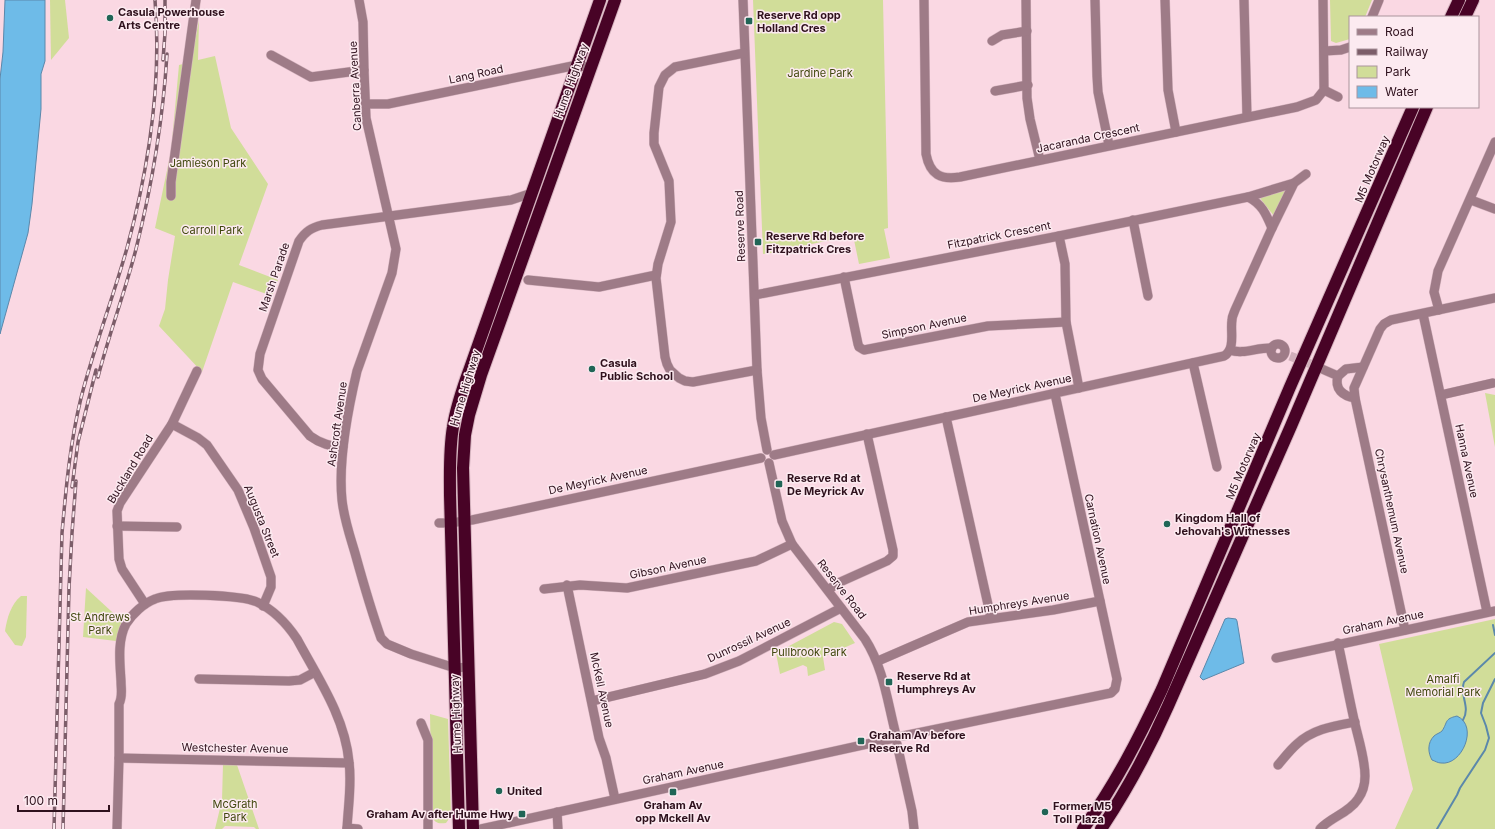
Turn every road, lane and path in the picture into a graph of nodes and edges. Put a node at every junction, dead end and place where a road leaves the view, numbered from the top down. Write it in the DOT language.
graph roads {
  1 [pos="196,0"];
  2 [pos="359,0"];
  3 [pos="600,0"];
  4 [pos="615,0"];
  5 [pos="743,0"];
  6 [pos="924,0"];
  7 [pos="1026,0"];
  8 [pos="1095,0"];
  9 [pos="1165,0"];
  10 [pos="1244,0"];
  11 [pos="1323,0"];
  12 [pos="1380,0"];
  13 [pos="1459,0"];
  14 [pos="1473,0"];
  15 [pos="1372,16"];
  16 [pos="1452,16"];
  17 [pos="1466,16"];
  18 [pos="1026,31"];
  19 [pos="992,41"];
  20 [pos="1349,47"];
  21 [pos="1325,51"];
  22 [pos="744,53"];
  23 [pos="271,55"];
  24 [pos="576,65"];
  25 [pos="590,68"];
  26 [pos="364,70"];
  27 [pos="1028,85"];
  28 [pos="1324,90"];
  29 [pos="995,91"];
  30 [pos="1338,96"];
  31 [pos="366,104"];
  32 [pos="1413,108"];
  33 [pos="1427,108"];
  34 [pos="1247,117"];
  35 [pos="1176,132"];
  36 [pos="1495,142"];
  37 [pos="1109,146"];
  38 [pos="1040,160"];
  39 [pos="1306,174"];
  40 [pos="1294,183"];
  41 [pos="532,193"];
  42 [pos="171,196"];
  43 [pos="1248,196"];
  44 [pos="511,200"];
  45 [pos="1471,200"];
  46 [pos="1495,209"];
  47 [pos="524,214"];
  48 [pos="389,217"];
  49 [pos="1133,220"];
  50 [pos="1272,228"];
  51 [pos="1059,236"];
  52 [pos="656,275"];
  53 [pos="844,277"];
  54 [pos="528,280"];
  55 [pos="755,295"];
  56 [pos="1148,296"];
  57 [pos="1495,298"];
  58 [pos="1439,310"];
  59 [pos="1423,314"];
  60 [pos="1066,322"];
  61 [pos="1230,350"];
  62 [pos="1288,355"];
  63 [pos="1193,363"];
  64 [pos="1363,367"];
  65 [pos="1322,369"];
  66 [pos="757,370"];
  67 [pos="197,371"];
  68 [pos="1338,376"];
  69 [pos="1493,383"];
  70 [pos="1079,388"];
  71 [pos="1055,394"];
  72 [pos="1441,395"];
  73 [pos="1355,398"];
  74 [pos="946,417"];
  75 [pos="172,424"];
  76 [pos="867,434"];
  77 [pos="344,447"];
  78 [pos="768,456"];
  79 [pos="1217,467"];
  80 [pos="463,522"];
  81 [pos="445,523"];
  82 [pos="117,526"];
  83 [pos="176,527"];
  84 [pos="792,544"];
  85 [pos="567,585"];
  86 [pos="544,589"];
  87 [pos="828,590"];
  88 [pos="1100,601"];
  89 [pos="145,604"];
  90 [pos="263,606"];
  91 [pos="841,608"];
  92 [pos="1491,611"];
  93 [pos="991,618"];
  94 [pos="1405,630"];
  95 [pos="1338,644"];
  96 [pos="1276,658"];
  97 [pos="878,661"];
  98 [pos="468,667"];
  99 [pos="455,668"];
  100 [pos="315,672"];
  101 [pos="199,680"];
  102 [pos="1115,689"];
  103 [pos="592,701"];
  104 [pos="1355,722"];
  105 [pos="421,723"];
  106 [pos="896,738"];
  107 [pos="119,758"];
  108 [pos="349,763"];
  109 [pos="1278,765"];
  110 [pos="616,799"];
  111 [pos="557,812"];
  112 [pos="117,829"];
  113 [pos="347,829"];
  114 [pos="358,829"];
  115 [pos="428,829"];
  116 [pos="459,829"];
  117 [pos="473,829"];
  118 [pos="481,829"];
  119 [pos="558,829"];
  120 [pos="914,829"];
  121 [pos="1083,829"];
  122 [pos="1101,829"];
  123 [pos="1320,829"];
  1 -- 42 [label="street"];
  2 -- 26 [label="street, Canberra Avenue"];
  3 -- 24 [label="highway, Hume Highway"];
  4 -- 25 [label="highway, Hume Highway"];
  5 -- 22 [label="street, Reserve Road"];
  6 -- 38 [label="street, Jacaranda Crescent"];
  7 -- 18 [label="street"];
  8 -- 37 [label="street"];
  9 -- 35 [label="street"];
  10 -- 34 [label="street"];
  11 -- 21 [label="street"];
  12 -- 15 [label="street"];
  13 -- 16 [label="highway"];
  14 -- 17 [label="highway"];
  18 -- 19 [label="street"];
  18 -- 27 [label="street"];
  20 -- 21 [label="street"];
  21 -- 28 [label="street"];
  22 -- 52 [label="street"];
  22 -- 55 [label="street, Reserve Road"];
  23 -- 26 [label="street"];
  24 -- 25 [label="street, Lang Road"];
  24 -- 31 [label="street, Lang Road"];
  24 -- 41 [label="highway, Hume Highway"];
  25 -- 80 [label="highway, Hume Highway"];
  26 -- 31 [label="street, Canberra Avenue"];
  27 -- 29 [label="street"];
  27 -- 38 [label="street"];
  28 -- 30 [label="street"];
  28 -- 34 [label="street, Jacaranda Crescent"];
  31 -- 48 [label="street, Canberra Avenue"];
  32 -- 121 [label="highway, M5 Motorway"];
  33 -- 122 [label="highway"];
  34 -- 35 [label="street, Jacaranda Crescent"];
  35 -- 37 [label="street, Jacaranda Crescent"];
  36 -- 45 [label="street"];
  37 -- 38 [label="street, Jacaranda Crescent"];
  39 -- 40 [label="street, Fitzpatrick Crescent"];
  40 -- 43 [label="street, Fitzpatrick Crescent"];
  40 -- 50 [label="street, Fitzpatrick Crescent"];
  41 -- 44 [label="street, Marsh Parade"];
  41 -- 47 [label="highway, Hume Highway"];
  43 -- 49 [label="street, Fitzpatrick Crescent"];
  43 -- 50 [label="street"];
  44 -- 47 [label="street"];
  44 -- 48 [label="street, Marsh Parade"];
  45 -- 46 [label="street"];
  45 -- 58 [label="street"];
  47 -- 81 [label="highway, Hume Highway"];
  48 -- 77 [label="street, Ashcroft Avenue"];
  48 -- 77 [label="street, Marsh Parade"];
  49 -- 51 [label="street, Fitzpatrick Crescent"];
  49 -- 56 [label="street"];
  50 -- 61 [label="street, Fitzpatrick Crescent"];
  51 -- 53 [label="street, Fitzpatrick Crescent"];
  51 -- 60 [label="street"];
  52 -- 54 [label="street"];
  52 -- 66 [label="street"];
  53 -- 55 [label="street, Fitzpatrick Crescent"];
  53 -- 60 [label="street, Simpson Avenue"];
  55 -- 66 [label="street, Reserve Road"];
  57 -- 58 [label="street"];
  58 -- 59 [label="street"];
  59 -- 64 [label="street"];
  59 -- 72 [label="street, Hanna Avenue"];
  60 -- 70 [label="street"];
  61 -- 62 [label="street"];
  61 -- 63 [label="street, De Meyrick Avenue"];
  63 -- 70 [label="street, De Meyrick Avenue"];
  63 -- 79 [label="street"];
  64 -- 68 [label="street"];
  64 -- 73 [label="street, Chrysanthemum Avenue"];
  65 -- 68 [label="street"];
  66 -- 78 [label="street, Reserve Road"];
  67 -- 75 [label="street, Buckland Road"];
  68 -- 73 [label="street"];
  69 -- 72 [label="street"];
  70 -- 71 [label="street, De Meyrick Avenue"];
  71 -- 74 [label="street, De Meyrick Avenue"];
  71 -- 88 [label="street, Carnation Avenue"];
  72 -- 92 [label="street, Hanna Avenue"];
  73 -- 94 [label="street, Chrysanthemum Avenue"];
  74 -- 76 [label="street, De Meyrick Avenue"];
  74 -- 93 [label="street"];
  75 -- 82 [label="street, Buckland Road"];
  75 -- 90 [label="street, Augusta Street"];
  76 -- 78 [label="street, De Meyrick Avenue"];
  76 -- 87 [label="street"];
  77 -- 99 [label="street, Ashcroft Avenue"];
  78 -- 80 [label="street, De Meyrick Avenue"];
  78 -- 84 [label="street, Reserve Road"];
  80 -- 81 [label="street, De Meyrick Avenue"];
  80 -- 98 [label="highway, Hume Highway"];
  81 -- 99 [label="highway, Hume Highway"];
  82 -- 83 [label="street"];
  82 -- 89 [label="street, Buckland Road"];
  84 -- 85 [label="street, Gibson Avenue"];
  84 -- 87 [label="street, Reserve Road"];
  85 -- 86 [label="street, Gibson Avenue"];
  85 -- 103 [label="street, McKell Avenue"];
  87 -- 91 [label="street, Reserve Road"];
  88 -- 93 [label="street, Humphreys Avenue"];
  88 -- 102 [label="street, Carnation Avenue"];
  89 -- 90 [label="street"];
  89 -- 107 [label="street"];
  90 -- 100 [label="street"];
  91 -- 97 [label="street, Reserve Road"];
  91 -- 103 [label="street, Dunrossil Avenue"];
  92 -- 94 [label="street, Graham Avenue"];
  93 -- 97 [label="street, Humphreys Avenue"];
  94 -- 95 [label="street, Graham Avenue"];
  95 -- 96 [label="street, Graham Avenue"];
  95 -- 104 [label="street"];
  97 -- 106 [label="street, Reserve Road"];
  98 -- 99 [label="street, Ashcroft Avenue"];
  98 -- 117 [label="highway, Hume Highway"];
  99 -- 116 [label="highway, Hume Highway"];
  100 -- 101 [label="street"];
  100 -- 108 [label="street"];
  102 -- 106 [label="street, Graham Avenue"];
  103 -- 110 [label="street, McKell Avenue"];
  104 -- 109 [label="street"];
  104 -- 123 [label="street"];
  105 -- 115 [label="street"];
  106 -- 110 [label="street, Graham Avenue"];
  106 -- 120 [label="street, Reserve Road"];
  107 -- 108 [label="street, Westchester Avenue"];
  107 -- 112 [label="street"];
  108 -- 113 [label="street"];
  110 -- 111 [label="street, Graham Avenue"];
  111 -- 118 [label="street, Graham Avenue"];
  111 -- 119 [label="street"];
  113 -- 114 [label="street"];
}
